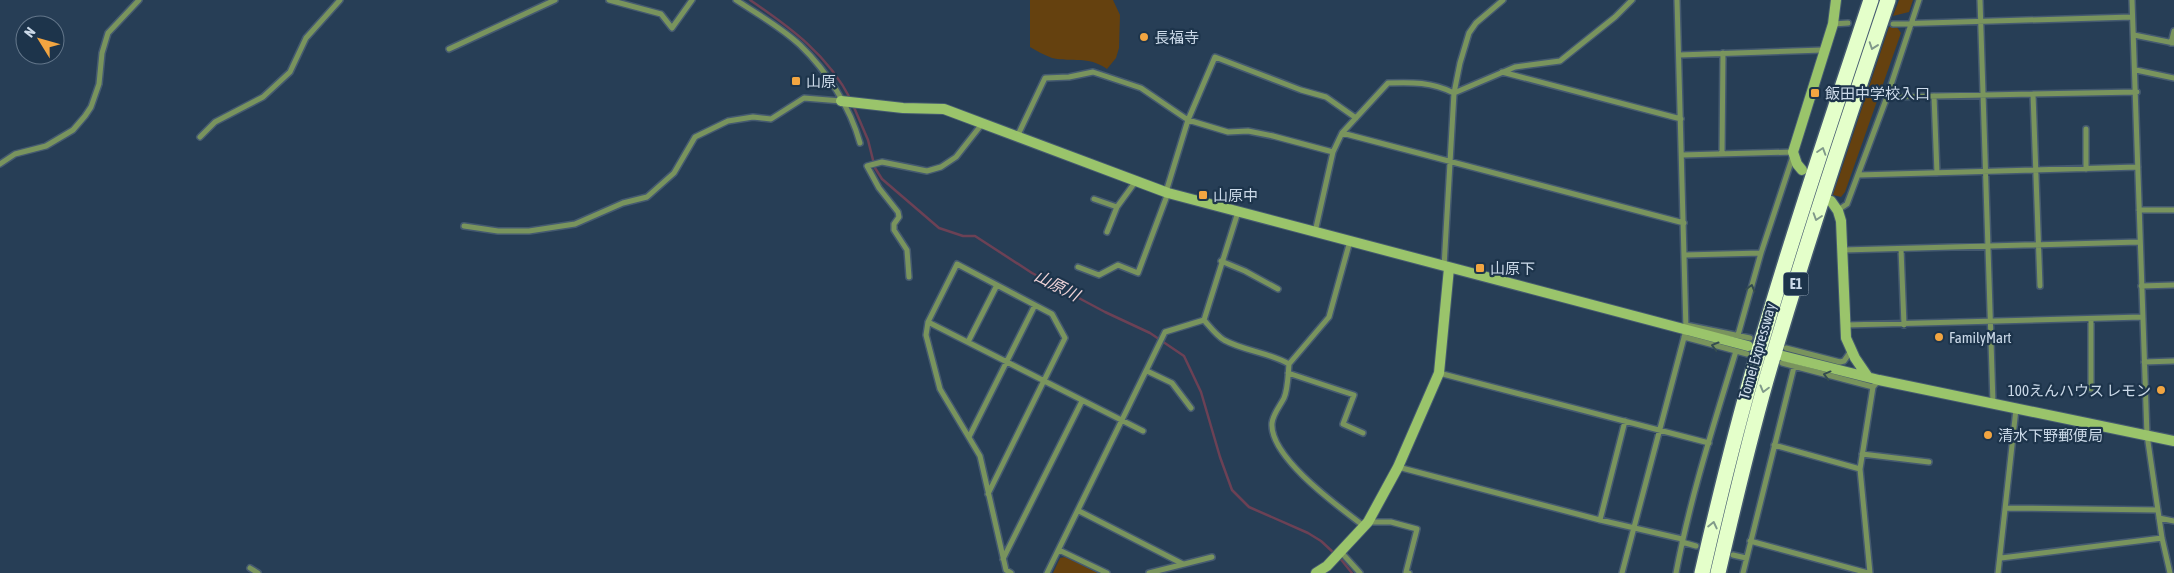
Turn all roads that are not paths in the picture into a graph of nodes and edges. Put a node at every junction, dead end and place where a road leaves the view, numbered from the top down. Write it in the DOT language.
graph roads {
  1 [pos="139,0"];
  2 [pos="340,0"];
  3 [pos="555,0"];
  4 [pos="608,0"];
  5 [pos="692,0"];
  6 [pos="736,0"];
  7 [pos="1503,0"];
  8 [pos="1632,0"];
  9 [pos="1677,0"];
  10 [pos="1836,0"];
  11 [pos="1871,0"];
  12 [pos="1888,0"];
  13 [pos="1920,0"];
  14 [pos="1980,0"];
  15 [pos="2132,0"];
  16 [pos="2132,17"];
  17 [pos="1981,22"];
  18 [pos="1848,23"];
  19 [pos="1833,24"];
  20 [pos="1893,24"];
  21 [pos="1911,24"];
  22 [pos="2174,31"];
  23 [pos="2134,34"];
  24 [pos="2173,43"];
  25 [pos="449,49"];
  26 [pos="1823,50"];
  27 [pos="1723,53"];
  28 [pos="1679,55"];
  29 [pos="2136,70"];
  30 [pos="1502,72"];
  31 [pos="2174,78"];
  32 [pos="1454,92"];
  33 [pos="2137,92"];
  34 [pos="2034,94"];
  35 [pos="1983,95"];
  36 [pos="1934,96"];
  37 [pos="1887,97"];
  38 [pos="841,101"];
  39 [pos="1356,118"];
  40 [pos="1681,119"];
  41 [pos="1188,120"];
  42 [pos="982,124"];
  43 [pos="2086,129"];
  44 [pos="1342,133"];
  45 [pos="200,137"];
  46 [pos="1017,137"];
  47 [pos="860,143"];
  48 [pos="1333,152"];
  49 [pos="1722,154"];
  50 [pos="1793,154"];
  51 [pos="1682,155"];
  52 [pos="1450,162"];
  53 [pos="0,164"];
  54 [pos="2138,167"];
  55 [pos="2086,168"];
  56 [pos="1802,170"];
  57 [pos="2036,170"];
  58 [pos="1985,172"];
  59 [pos="1937,173"];
  60 [pos="1858,175"];
  61 [pos="1136,181"];
  62 [pos="1167,192"];
  63 [pos="1094,199"];
  64 [pos="1831,202"];
  65 [pos="1117,207"];
  66 [pos="2139,210"];
  67 [pos="2174,210"];
  68 [pos="1838,211"];
  69 [pos="1238,212"];
  70 [pos="1684,223"];
  71 [pos="464,226"];
  72 [pos="1107,232"];
  73 [pos="1314,232"];
  74 [pos="1350,241"];
  75 [pos="2139,242"];
  76 [pos="2039,246"];
  77 [pos="1987,247"];
  78 [pos="1901,249"];
  79 [pos="1843,250"];
  80 [pos="1761,253"];
  81 [pos="1685,255"];
  82 [pos="1221,261"];
  83 [pos="1078,267"];
  84 [pos="1446,267"];
  85 [pos="909,277"];
  86 [pos="997,285"];
  87 [pos="2174,285"];
  88 [pos="2040,286"];
  89 [pos="2142,286"];
  90 [pos="1278,289"];
  91 [pos="1035,305"];
  92 [pos="2142,317"];
  93 [pos="2091,319"];
  94 [pos="1204,320"];
  95 [pos="928,322"];
  96 [pos="1990,323"];
  97 [pos="1846,325"];
  98 [pos="1904,325"];
  99 [pos="1685,331"];
  100 [pos="1738,335"];
  101 [pos="968,342"];
  102 [pos="1748,346"];
  103 [pos="1736,351"];
  104 [pos="1851,351"];
  105 [pos="1784,356"];
  106 [pos="2174,361"];
  107 [pos="1006,362"];
  108 [pos="2144,362"];
  109 [pos="1289,364"];
  110 [pos="1794,367"];
  111 [pos="1147,372"];
  112 [pos="1288,372"];
  113 [pos="1439,374"];
  114 [pos="1873,381"];
  115 [pos="1044,382"];
  116 [pos="2091,389"];
  117 [pos="1082,401"];
  118 [pos="1993,404"];
  119 [pos="1191,408"];
  120 [pos="2016,409"];
  121 [pos="1122,421"];
  122 [pos="1625,421"];
  123 [pos="1660,430"];
  124 [pos="1143,431"];
  125 [pos="1363,433"];
  126 [pos="2147,435"];
  127 [pos="969,437"];
  128 [pos="2174,441"];
  129 [pos="1709,443"];
  130 [pos="1774,445"];
  131 [pos="1862,454"];
  132 [pos="1928,462"];
  133 [pos="1398,466"];
  134 [pos="1860,469"];
  135 [pos="988,494"];
  136 [pos="2006,508"];
  137 [pos="2158,510"];
  138 [pos="1079,511"];
  139 [pos="2159,518"];
  140 [pos="1600,520"];
  141 [pos="2174,521"];
  142 [pos="1367,524"];
  143 [pos="1634,528"];
  144 [pos="2162,538"];
  145 [pos="1682,540"];
  146 [pos="1750,541"];
  147 [pos="1696,546"];
  148 [pos="1059,550"];
  149 [pos="1341,552"];
  150 [pos="1733,555"];
  151 [pos="1212,557"];
  152 [pos="1746,558"];
  153 [pos="2001,558"];
  154 [pos="1003,560"];
  155 [pos="1183,564"];
  156 [pos="250,568"];
  157 [pos="1329,569"];
  158 [pos="258,573"];
  159 [pos="1011,573"];
  160 [pos="1047,573"];
  161 [pos="1107,573"];
  162 [pos="1149,573"];
  163 [pos="1316,573"];
  164 [pos="1360,573"];
  165 [pos="1408,573"];
  166 [pos="1622,573"];
  167 [pos="1676,573"];
  168 [pos="1702,573"];
  169 [pos="1718,573"];
  170 [pos="1742,573"];
  171 [pos="1869,573"];
  172 [pos="1998,573"];
  173 [pos="2170,573"];
  1 -- 53 [label="street"];
  2 -- 45 [label="street"];
  3 -- 25 [label="street"];
  4 -- 5 [label="street"];
  6 -- 38 [label="street"];
  7 -- 32 [label="street"];
  8 -- 30 [label="street"];
  9 -- 28 [label="street"];
  10 -- 19 [label="street"];
  168 -- 11 [label="highway, Tomei Expressway / E1, one-way"];
  12 -- 169 [label="highway, Tomei Expressway / E1, one-way"];
  13 -- 21 [label="street"];
  14 -- 17 [label="street"];
  15 -- 16 [label="street"];
  16 -- 17 [label="street"];
  16 -- 23 [label="street"];
  17 -- 21 [label="street"];
  17 -- 35 [label="street"];
  18 -- 19 [label="street"];
  19 -- 26 [label="street"];
  20 -- 21 [label="street"];
  21 -- 37 [label="street"];
  22 -- 24 [label="street"];
  23 -- 24 [label="street"];
  23 -- 29 [label="street"];
  26 -- 27 [label="street"];
  26 -- 50 [label="street"];
  27 -- 28 [label="street"];
  27 -- 49 [label="street"];
  28 -- 40 [label="street"];
  29 -- 31 [label="street"];
  29 -- 33 [label="street"];
  30 -- 32 [label="street"];
  30 -- 40 [label="street"];
  32 -- 39 [label="street"];
  32 -- 52 [label="street"];
  33 -- 34 [label="street"];
  33 -- 54 [label="street"];
  34 -- 35 [label="street"];
  34 -- 57 [label="street"];
  35 -- 36 [label="street"];
  35 -- 58 [label="street"];
  36 -- 37 [label="street"];
  36 -- 59 [label="street"];
  37 -- 60 [label="street"];
  38 -- 42 [label="street"];
  38 -- 47 [label="street"];
  38 -- 71 [label="street"];
  39 -- 41 [label="street"];
  39 -- 44 [label="street"];
  40 -- 51 [label="street"];
  41 -- 46 [label="street"];
  41 -- 48 [label="street"];
  41 -- 62 [label="street"];
  42 -- 46 [label="street"];
  42 -- 85 [label="street"];
  43 -- 55 [label="street"];
  44 -- 48 [label="street"];
  44 -- 52 [label="street"];
  46 -- 61 [label="street"];
  48 -- 73 [label="street"];
  49 -- 50 [label="street"];
  49 -- 51 [label="street"];
  50 -- 56 [label="street"];
  50 -- 80 [label="street"];
  51 -- 70 [label="street"];
  52 -- 70 [label="street"];
  52 -- 84 [label="street"];
  54 -- 55 [label="street"];
  54 -- 66 [label="street"];
  55 -- 57 [label="street"];
  57 -- 58 [label="street"];
  57 -- 76 [label="street"];
  58 -- 59 [label="street"];
  58 -- 77 [label="street"];
  59 -- 60 [label="street"];
  60 -- 68 [label="street"];
  61 -- 62 [label="street"];
  61 -- 65 [label="street"];
  62 -- 69 [label="street"];
  62 -- 83 [label="street"];
  63 -- 65 [label="street"];
  64 -- 68 [label="street"];
  65 -- 72 [label="street"];
  66 -- 67 [label="street"];
  66 -- 75 [label="street"];
  68 -- 79 [label="street"];
  69 -- 73 [label="street"];
  69 -- 82 [label="street"];
  70 -- 81 [label="street"];
  73 -- 74 [label="street"];
  74 -- 84 [label="street"];
  74 -- 109 [label="street"];
  75 -- 76 [label="street"];
  75 -- 89 [label="street"];
  76 -- 77 [label="street"];
  76 -- 88 [label="street"];
  77 -- 78 [label="street"];
  77 -- 96 [label="street"];
  78 -- 79 [label="street"];
  78 -- 98 [label="street"];
  79 -- 97 [label="street"];
  80 -- 81 [label="street"];
  100 -- 80 [label="street, one-way"];
  81 -- 99 [label="street"];
  82 -- 90 [label="street"];
  82 -- 94 [label="street"];
  84 -- 99 [label="street"];
  84 -- 113 [label="street"];
  86 -- 91 [label="street"];
  86 -- 95 [label="street"];
  86 -- 101 [label="street"];
  87 -- 89 [label="street"];
  89 -- 92 [label="street"];
  91 -- 107 [label="street"];
  91 -- 115 [label="street"];
  92 -- 93 [label="street"];
  92 -- 108 [label="street"];
  93 -- 96 [label="street"];
  93 -- 116 [label="street"];
  94 -- 109 [label="street"];
  94 -- 111 [label="street"];
  95 -- 101 [label="street"];
  95 -- 127 [label="street"];
  96 -- 98 [label="street"];
  96 -- 118 [label="street"];
  97 -- 98 [label="street"];
  97 -- 104 [label="street"];
  99 -- 100 [label="street"];
  99 -- 102 [label="street"];
  103 -- 99 [label="street, one-way"];
  99 -- 123 [label="street"];
  100 -- 102 [label="street"];
  101 -- 107 [label="street"];
  102 -- 103 [label="street"];
  103 -- 129 [label="street"];
  104 -- 105 [label="street"];
  104 -- 114 [label="street"];
  105 -- 110 [label="street"];
  105 -- 114 [label="street"];
  106 -- 108 [label="street"];
  107 -- 115 [label="street"];
  107 -- 127 [label="street"];
  108 -- 126 [label="street"];
  109 -- 112 [label="street"];
  114 -- 110 [label="street, one-way"];
  110 -- 130 [label="street"];
  111 -- 119 [label="street"];
  111 -- 121 [label="street"];
  112 -- 125 [label="street"];
  112 -- 142 [label="street"];
  113 -- 122 [label="street"];
  113 -- 133 [label="street"];
  114 -- 118 [label="street"];
  114 -- 131 [label="street"];
  115 -- 117 [label="street"];
  115 -- 135 [label="street"];
  117 -- 121 [label="street"];
  117 -- 154 [label="street"];
  118 -- 120 [label="street"];
  120 -- 126 [label="street"];
  120 -- 136 [label="street"];
  121 -- 124 [label="street"];
  121 -- 138 [label="street"];
  122 -- 123 [label="street"];
  122 -- 140 [label="street"];
  123 -- 129 [label="street"];
  123 -- 143 [label="street"];
  126 -- 128 [label="street"];
  126 -- 137 [label="street"];
  127 -- 135 [label="street"];
  129 -- 145 [label="street"];
  130 -- 134 [label="street"];
  130 -- 146 [label="street"];
  131 -- 132 [label="street"];
  131 -- 134 [label="street"];
  133 -- 140 [label="street"];
  133 -- 142 [label="street"];
  134 -- 171 [label="street"];
  135 -- 154 [label="street"];
  136 -- 137 [label="street"];
  136 -- 153 [label="street"];
  137 -- 139 [label="street"];
  138 -- 148 [label="street"];
  138 -- 155 [label="street"];
  139 -- 141 [label="street"];
  139 -- 144 [label="street"];
  140 -- 143 [label="street"];
  142 -- 149 [label="street"];
  142 -- 165 [label="street"];
  143 -- 145 [label="street"];
  143 -- 166 [label="street"];
  144 -- 153 [label="street"];
  144 -- 173 [label="street"];
  145 -- 147 [label="street"];
  145 -- 167 [label="street"];
  146 -- 152 [label="street"];
  146 -- 171 [label="street"];
  148 -- 160 [label="street"];
  148 -- 161 [label="street"];
  149 -- 157 [label="street"];
  149 -- 164 [label="street"];
  150 -- 152 [label="street"];
  151 -- 155 [label="street"];
  152 -- 170 [label="street"];
  153 -- 172 [label="street"];
  154 -- 159 [label="street"];
  155 -- 162 [label="street"];
  156 -- 158 [label="street"];
  157 -- 163 [label="street"];
}
